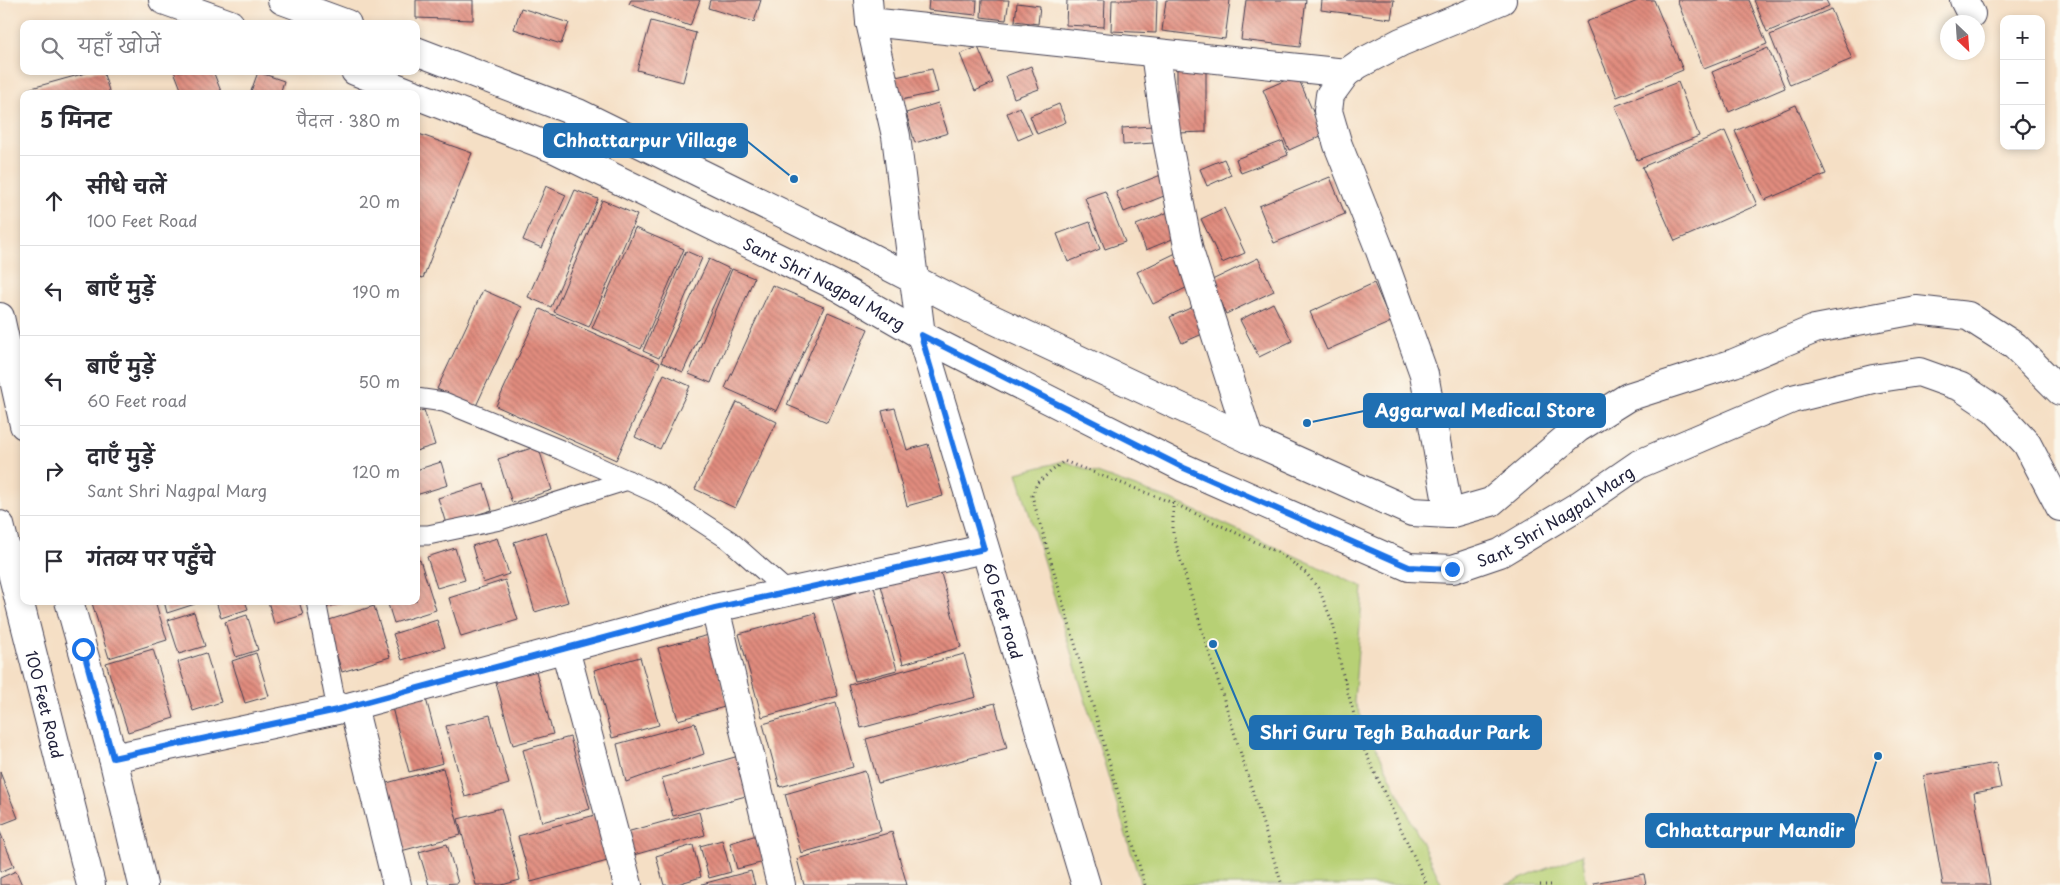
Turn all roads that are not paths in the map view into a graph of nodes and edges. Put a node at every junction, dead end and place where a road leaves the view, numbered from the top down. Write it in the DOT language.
graph roads {
  1 [pos="163,0"];
  2 [pos="282,0"];
  3 [pos="1502,0"];
  4 [pos="869,11"];
  5 [pos="219,20"];
  6 [pos="335,20"];
  7 [pos="420,52"];
  8 [pos="1155,53"];
  9 [pos="1346,73"];
  10 [pos="365,75"];
  11 [pos="402,90"];
  12 [pos="420,97"];
  13 [pos="914,279"];
  14 [pos="0,317"];
  15 [pos="921,335"];
  16 [pos="20,391"];
  17 [pos="2060,391"];
  18 [pos="420,399"];
  19 [pos="1249,439"];
  20 [pos="628,480"];
  21 [pos="2060,507"];
  22 [pos="1450,514"];
  23 [pos="0,525"];
  24 [pos="420,535"];
  25 [pos="984,549"];
  26 [pos="788,592"];
  27 [pos="70,605"];
  28 [pos="317,605"];
  29 [pos="715,608"];
  30 [pos="565,649"];
  31 [pos="345,708"];
  32 [pos="113,758"];
  33 [pos="90,885"];
  34 [pos="143,885"];
  35 [pos="398,885"];
  36 [pos="628,885"];
  37 [pos="781,885"];
  38 [pos="1085,885"];
  1 -- 5 [label="street"];
  2 -- 6 [label="street"];
  3 -- 9 [label="street"];
  4 -- 8 [label="street"];
  4 -- 13 [label="street, 60 Feet road"];
  7 -- 13 [label="street"];
  8 -- 9 [label="street"];
  8 -- 19 [label="street"];
  9 -- 22 [label="street"];
  10 -- 11 [label="street"];
  12 -- 15 [label="street, Sant Shri Nagpal Marg"];
  13 -- 15 [label="street, 60 Feet road"];
  13 -- 19 [label="street"];
  14 -- 16 [label="street"];
  15 -- 21 [label="street, Sant Shri Nagpal Marg"];
  15 -- 25 [label="street, 60 Feet road"];
  17 -- 22 [label="street"];
  18 -- 20 [label="lane"];
  19 -- 22 [label="street"];
  20 -- 24 [label="lane"];
  20 -- 26 [label="lane"];
  23 -- 33 [label="street, 100 Feet Road"];
  25 -- 26 [label="street"];
  25 -- 38 [label="street, 60 Feet road"];
  26 -- 29 [label="street"];
  27 -- 32 [label="street"];
  28 -- 31 [label="lane"];
  29 -- 30 [label="street"];
  29 -- 37 [label="street"];
  30 -- 31 [label="street"];
  30 -- 36 [label="street"];
  31 -- 32 [label="street"];
  31 -- 35 [label="street"];
  32 -- 34 [label="street"];
}
